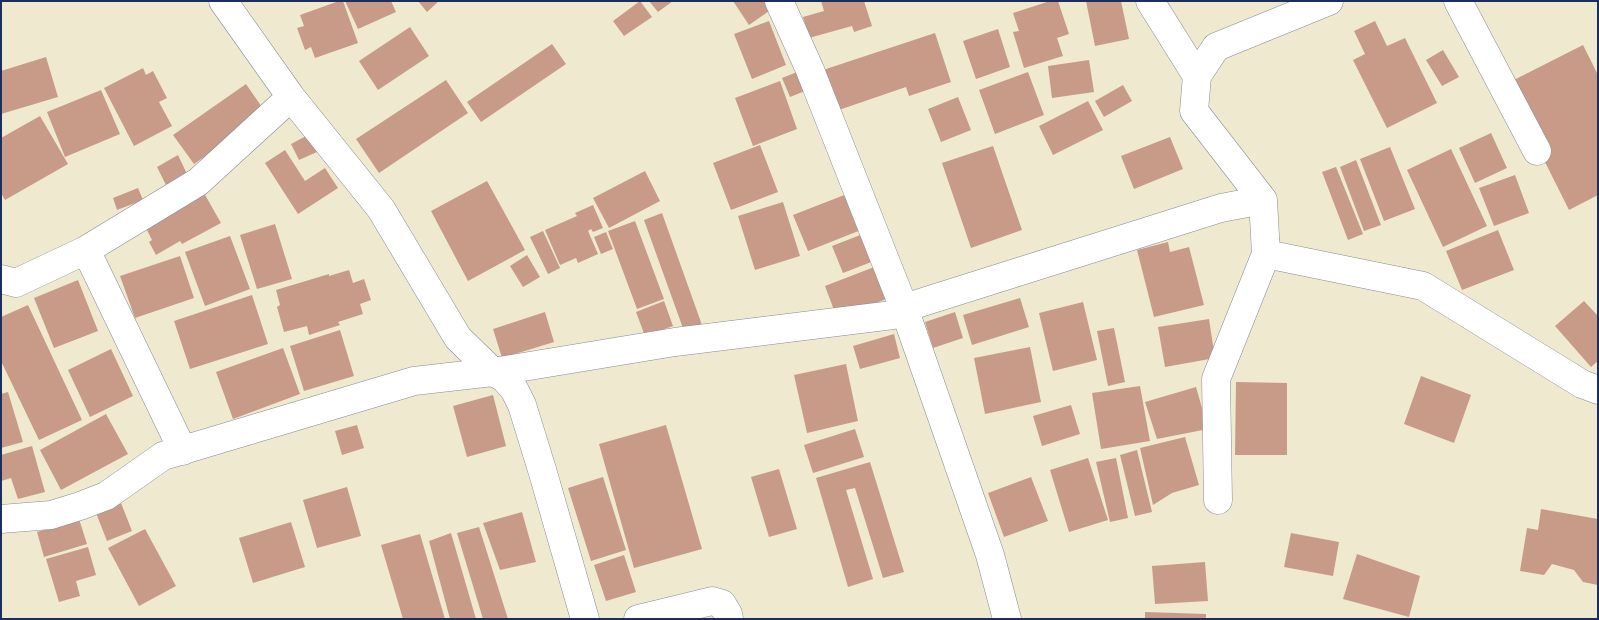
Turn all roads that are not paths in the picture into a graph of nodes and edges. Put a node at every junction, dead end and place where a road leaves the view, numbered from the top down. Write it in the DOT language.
graph roads {
  1 [pos="223,1"];
  2 [pos="779,1"];
  3 [pos="1150,1"];
  4 [pos="1329,1"];
  5 [pos="1458,1"];
  6 [pos="1197,76"];
  7 [pos="291,97"];
  8 [pos="1538,151"];
  9 [pos="1263,200"];
  10 [pos="86,250"];
  11 [pos="1266,254"];
  12 [pos="1,279"];
  13 [pos="904,308"];
  14 [pos="493,372"];
  15 [pos="1598,390"];
  16 [pos="183,451"];
  17 [pos="1218,500"];
  18 [pos="1,519"];
  19 [pos="585,619"];
  20 [pos="638,619"];
  21 [pos="729,619"];
  22 [pos="1007,619"];
  1 -- 7 [label="street"];
  2 -- 13 [label="street"];
  3 -- 6 [label="street"];
  4 -- 6 [label="street"];
  5 -- 8 [label="street"];
  6 -- 9 [label="street"];
  7 -- 10 [label="street"];
  7 -- 14 [label="street"];
  9 -- 11 [label="street"];
  9 -- 13 [label="street"];
  10 -- 12 [label="street"];
  10 -- 16 [label="street"];
  11 -- 15 [label="street"];
  11 -- 17 [label="street"];
  13 -- 14 [label="street"];
  13 -- 22 [label="street"];
  14 -- 16 [label="street"];
  14 -- 19 [label="street"];
  16 -- 18 [label="street"];
  20 -- 21 [label="street"];
}
